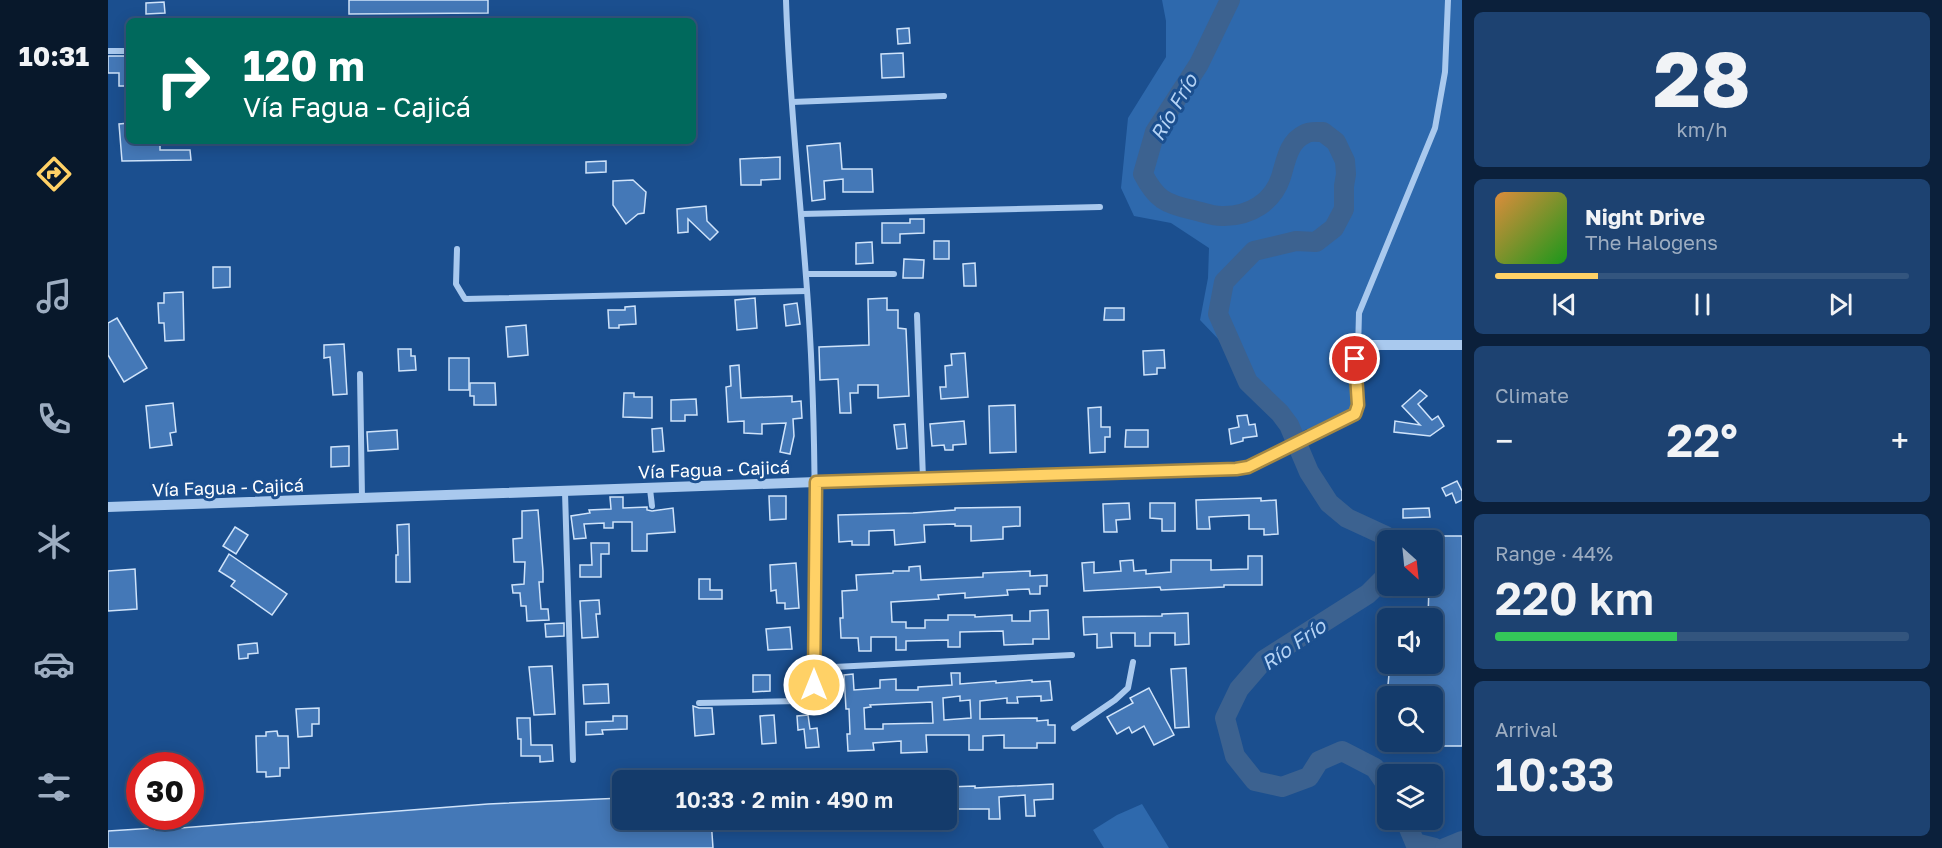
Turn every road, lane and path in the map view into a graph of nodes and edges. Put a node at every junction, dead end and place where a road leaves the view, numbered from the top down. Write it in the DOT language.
graph roads {
  1 [pos="786,0"];
  2 [pos="1448,0"];
  3 [pos="108,51"];
  4 [pos="126,51"];
  5 [pos="944,96"];
  6 [pos="792,102"];
  7 [pos="1100,207"];
  8 [pos="801,214"];
  9 [pos="457,249"];
  10 [pos="806,274"];
  11 [pos="894,274"];
  12 [pos="807,291"];
  13 [pos="917,315"];
  14 [pos="1462,345"];
  15 [pos="1358,350"];
  16 [pos="360,374"];
  17 [pos="923,479"];
  18 [pos="816,482"];
  19 [pos="650,489"];
  20 [pos="565,492"];
  21 [pos="362,499"];
  22 [pos="652,506"];
  23 [pos="108,507"];
  24 [pos="1072,655"];
  25 [pos="1133,662"];
  26 [pos="834,667"];
  27 [pos="699,703"];
  28 [pos="1074,728"];
  29 [pos="573,760"];
  1 -- 6 [label="street"];
  2 -- 15 [label="street"];
  3 -- 4 [label="street"];
  5 -- 6 [label="street"];
  6 -- 8 [label="street"];
  7 -- 8 [label="street"];
  8 -- 10 [label="street"];
  9 -- 12 [label="street"];
  10 -- 11 [label="street"];
  10 -- 12 [label="street"];
  12 -- 18 [label="street"];
  13 -- 17 [label="street"];
  14 -- 15 [label="street"];
  15 -- 17 [label="street, Vía Fagua - Cajicá"];
  16 -- 21 [label="street"];
  17 -- 18 [label="street, Vía Fagua - Cajicá"];
  18 -- 19 [label="street, Vía Fagua - Cajicá"];
  18 -- 27 [label="street"];
  19 -- 20 [label="street, Vía Fagua - Cajicá"];
  19 -- 22 [label="street"];
  20 -- 21 [label="street, Vía Fagua - Cajicá"];
  20 -- 29 [label="street"];
  21 -- 23 [label="street, Vía Fagua - Cajicá"];
  24 -- 26 [label="street"];
  25 -- 28 [label="street"];
}
